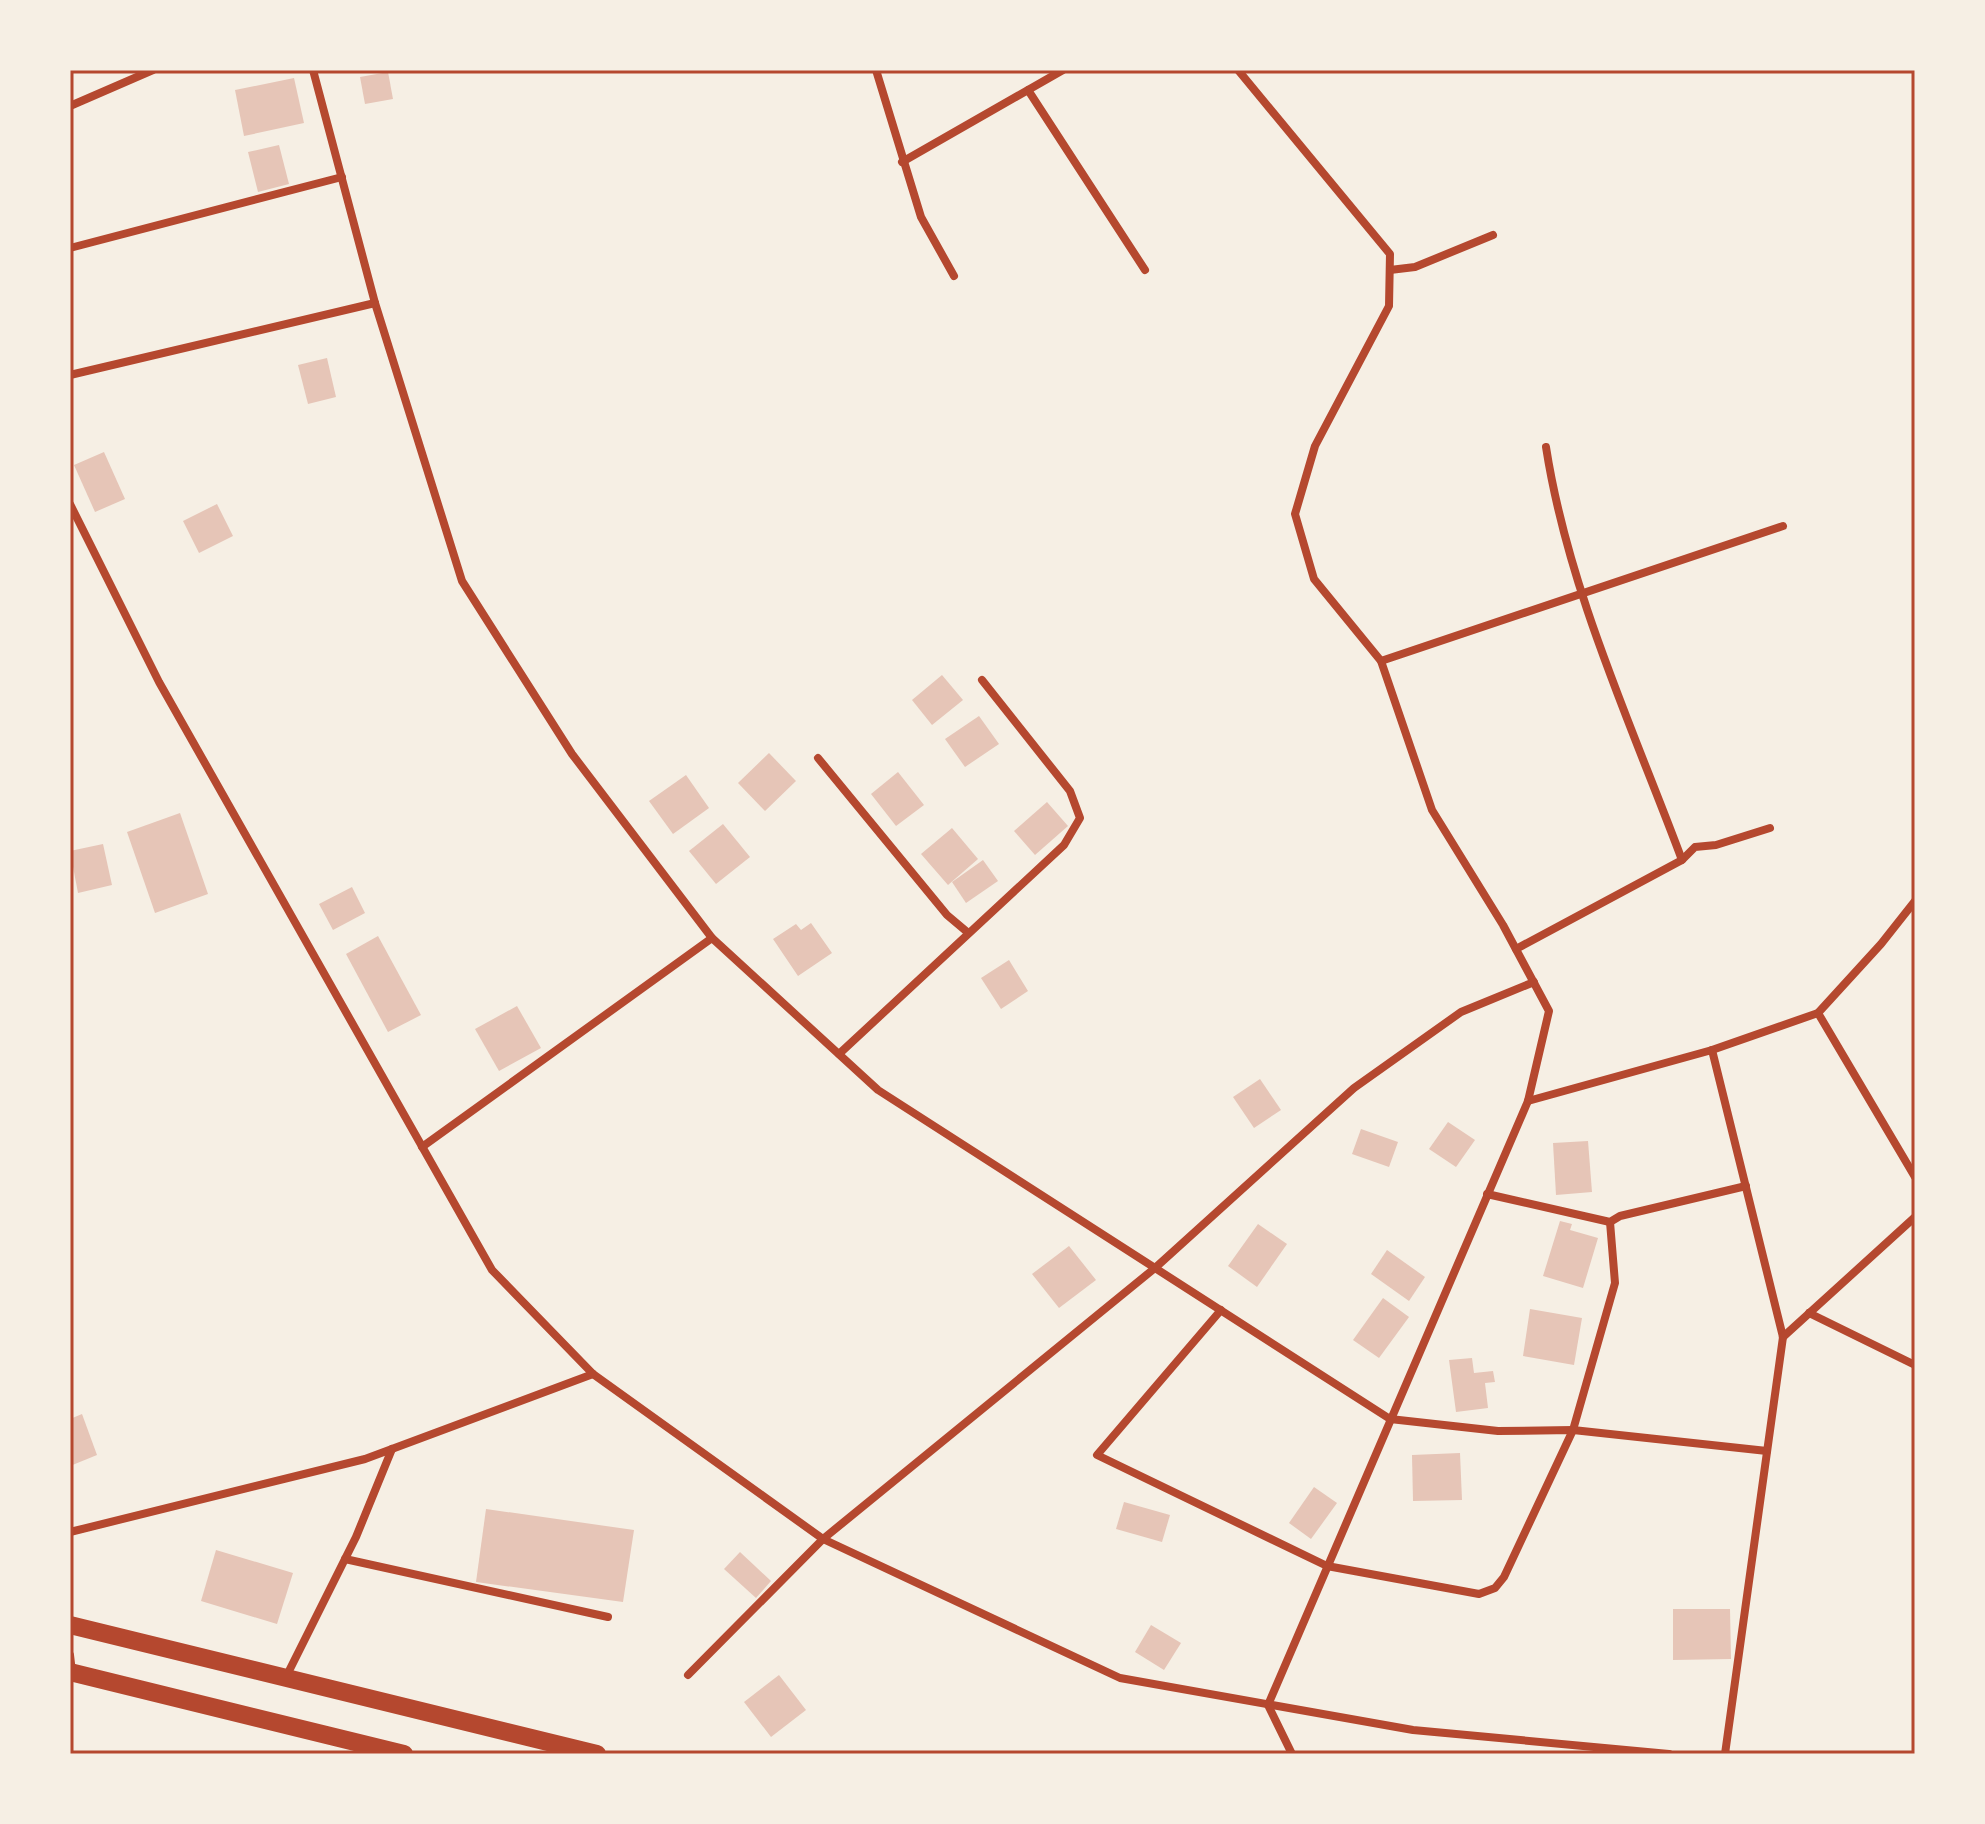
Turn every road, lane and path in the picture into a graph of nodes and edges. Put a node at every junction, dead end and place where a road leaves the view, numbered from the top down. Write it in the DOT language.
graph roads {
  1 [pos="153,70"];
  2 [pos="313,70"];
  3 [pos="876,70"];
  4 [pos="1063,70"];
  5 [pos="1238,70"];
  6 [pos="1028,90"];
  7 [pos="70,106"];
  8 [pos="902,162"];
  9 [pos="342,177"];
  10 [pos="1493,235"];
  11 [pos="70,248"];
  12 [pos="1145,270"];
  13 [pos="1390,270"];
  14 [pos="954,276"];
  15 [pos="375,303"];
  16 [pos="70,375"];
  17 [pos="1546,447"];
  18 [pos="70,504"];
  19 [pos="73,517"];
  20 [pos="1783,526"];
  21 [pos="1584,596"];
  22 [pos="1381,661"];
  23 [pos="982,680"];
  24 [pos="818,758"];
  25 [pos="1770,828"];
  26 [pos="1682,860"];
  27 [pos="1915,901"];
  28 [pos="966,931"];
  29 [pos="712,938"];
  30 [pos="1516,949"];
  31 [pos="1534,982"];
  32 [pos="1818,1013"];
  33 [pos="1712,1050"];
  34 [pos="839,1054"];
  35 [pos="1528,1101"];
  36 [pos="422,1147"];
  37 [pos="1915,1177"];
  38 [pos="1746,1186"];
  39 [pos="1487,1194"];
  40 [pos="1915,1217"];
  41 [pos="1610,1222"];
  42 [pos="1155,1268"];
  43 [pos="1221,1310"];
  44 [pos="1809,1313"];
  45 [pos="1783,1337"];
  46 [pos="1915,1365"];
  47 [pos="593,1374"];
  48 [pos="1390,1419"];
  49 [pos="1573,1430"];
  50 [pos="392,1449"];
  51 [pos="1767,1451"];
  52 [pos="70,1532"];
  53 [pos="823,1539"];
  54 [pos="345,1559"];
  55 [pos="1327,1566"];
  56 [pos="608,1617"];
  57 [pos="70,1625"];
  58 [pos="71,1667"];
  59 [pos="688,1675"];
  60 [pos="285,1677"];
  61 [pos="1268,1705"];
  62 [pos="404,1754"];
  63 [pos="597,1754"];
  64 [pos="1292,1754"];
  65 [pos="1669,1754"];
  66 [pos="1725,1754"];
  1 -- 7 [label="street"];
  2 -- 9 [label="street"];
  3 -- 8 [label="street"];
  4 -- 6 [label="street"];
  5 -- 13 [label="street"];
  6 -- 8 [label="street"];
  6 -- 12 [label="street"];
  8 -- 14 [label="street"];
  9 -- 11 [label="street"];
  9 -- 15 [label="street"];
  10 -- 13 [label="street"];
  13 -- 22 [label="street"];
  15 -- 16 [label="street"];
  15 -- 29 [label="street"];
  17 -- 21 [label="street"];
  18 -- 19 [label="street"];
  19 -- 36 [label="street"];
  20 -- 21 [label="street"];
  21 -- 22 [label="street"];
  21 -- 26 [label="street"];
  22 -- 30 [label="street"];
  23 -- 28 [label="street"];
  24 -- 28 [label="street"];
  25 -- 26 [label="street"];
  26 -- 30 [label="street"];
  27 -- 32 [label="street"];
  28 -- 34 [label="street"];
  29 -- 34 [label="street"];
  29 -- 36 [label="street"];
  30 -- 31 [label="street"];
  31 -- 35 [label="street"];
  31 -- 42 [label="street"];
  32 -- 33 [label="street"];
  32 -- 37 [label="street"];
  33 -- 35 [label="street"];
  33 -- 38 [label="street"];
  34 -- 42 [label="street"];
  35 -- 39 [label="street"];
  36 -- 47 [label="street"];
  38 -- 41 [label="street"];
  38 -- 45 [label="street"];
  39 -- 41 [label="street"];
  39 -- 48 [label="street"];
  40 -- 44 [label="street"];
  41 -- 49 [label="street"];
  42 -- 43 [label="street"];
  42 -- 53 [label="street"];
  43 -- 48 [label="street"];
  43 -- 55 [label="street"];
  44 -- 45 [label="street"];
  44 -- 46 [label="street"];
  45 -- 51 [label="street"];
  47 -- 50 [label="street"];
  47 -- 53 [label="street"];
  48 -- 49 [label="street"];
  48 -- 55 [label="street"];
  49 -- 51 [label="street"];
  49 -- 55 [label="street"];
  50 -- 52 [label="street"];
  50 -- 54 [label="street"];
  51 -- 66 [label="street"];
  53 -- 59 [label="street"];
  53 -- 61 [label="street"];
  54 -- 56 [label="street"];
  54 -- 60 [label="street"];
  55 -- 61 [label="street"];
  57 -- 60 [label="highway"];
  58 -- 62 [label="highway"];
  60 -- 63 [label="highway"];
  61 -- 64 [label="street"];
  61 -- 65 [label="street"];
}
